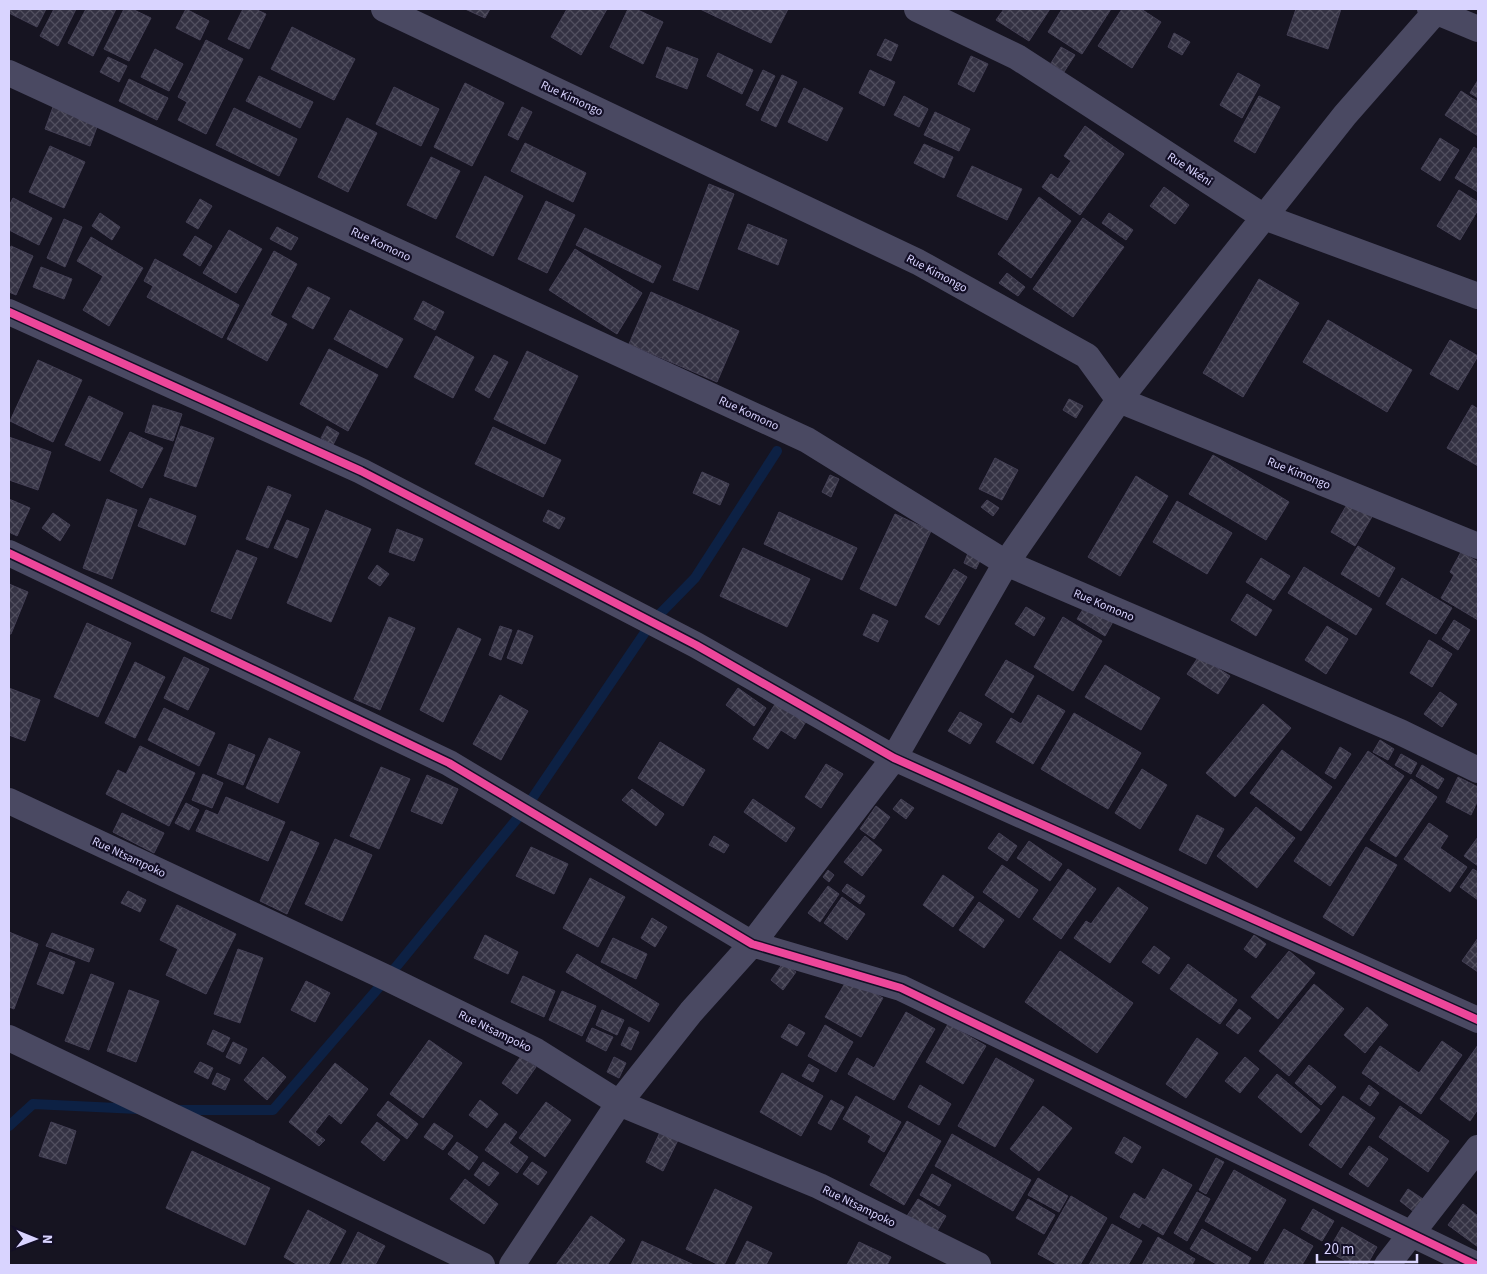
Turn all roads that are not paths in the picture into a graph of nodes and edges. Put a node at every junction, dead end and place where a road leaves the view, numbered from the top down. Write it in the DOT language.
graph roads {
  1 [pos="384,9"];
  2 [pos="917,9"];
  3 [pos="1435,10"];
  4 [pos="1478,29"];
  5 [pos="9,73"];
  6 [pos="1264,217"];
  7 [pos="1478,296"];
  8 [pos="9,312"];
  9 [pos="1119,400"];
  10 [pos="1478,546"];
  11 [pos="9,554"];
  12 [pos="1006,563"];
  13 [pos="894,758"];
  14 [pos="1478,770"];
  15 [pos="9,801"];
  16 [pos="752,944"];
  17 [pos="1478,1020"];
  18 [pos="9,1038"];
  19 [pos="619,1104"];
  20 [pos="1478,1148"];
  21 [pos="1410,1233"];
  22 [pos="482,1265"];
  23 [pos="512,1265"];
  24 [pos="978,1265"];
  25 [pos="1387,1265"];
  26 [pos="1476,1265"];
  1 -- 9 [label="street, Rue Kimongo"];
  2 -- 6 [label="street, Rue Nkéni"];
  3 -- 4 [label="street"];
  3 -- 6 [label="street"];
  5 -- 12 [label="street, Rue Komono"];
  6 -- 7 [label="street, Rue Nkéni"];
  6 -- 9 [label="street"];
  8 -- 13 [label="street"];
  9 -- 10 [label="street, Rue Kimongo"];
  9 -- 12 [label="street"];
  11 -- 16 [label="street"];
  12 -- 13 [label="street"];
  12 -- 14 [label="street, Rue Komono"];
  13 -- 16 [label="street"];
  13 -- 17 [label="street"];
  15 -- 19 [label="street, Rue Ntsampoko"];
  16 -- 19 [label="street"];
  16 -- 21 [label="street"];
  18 -- 22 [label="street"];
  19 -- 23 [label="street"];
  19 -- 24 [label="street, Rue Ntsampoko"];
  20 -- 21 [label="street"];
  21 -- 25 [label="street"];
  21 -- 26 [label="street"];
}
